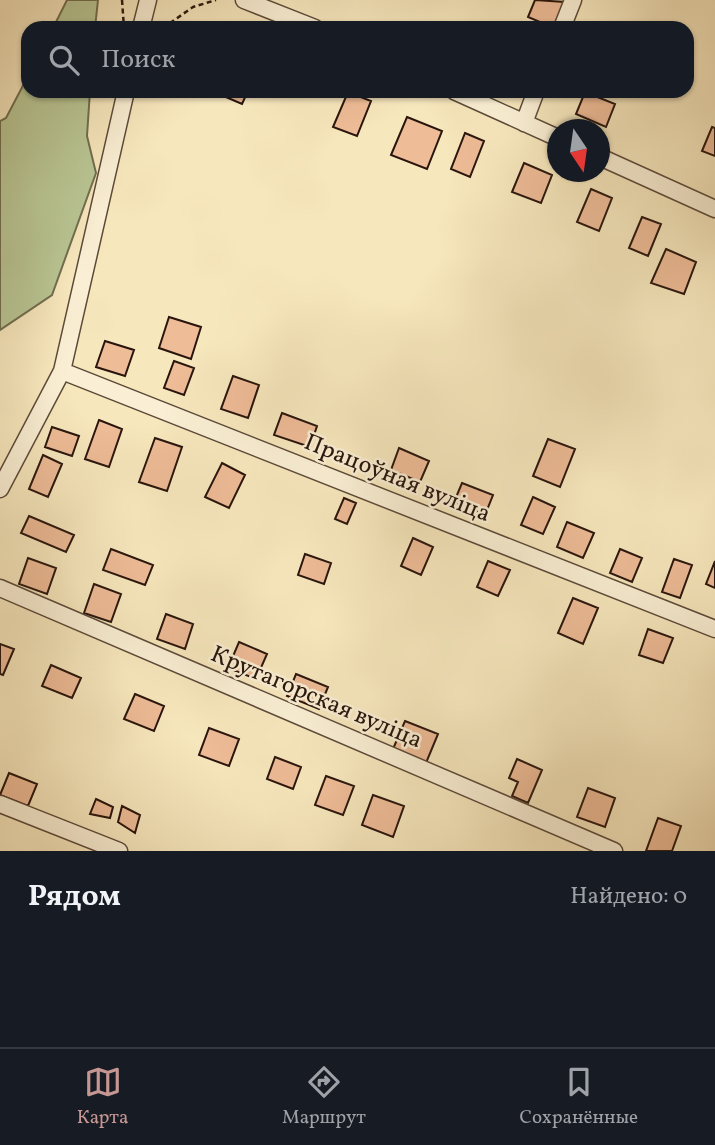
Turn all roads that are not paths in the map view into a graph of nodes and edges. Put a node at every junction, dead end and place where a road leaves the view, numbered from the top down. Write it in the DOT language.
graph roads {
  1 [pos="148,0"];
  2 [pos="244,0"];
  3 [pos="573,0"];
  4 [pos="143,21"];
  5 [pos="297,21"];
  6 [pos="565,21"];
  7 [pos="124,98"];
  8 [pos="469,98"];
  9 [pos="533,98"];
  10 [pos="524,123"];
  11 [pos="547,133"];
  12 [pos="610,162"];
  13 [pos="715,209"];
  14 [pos="62,371"];
  15 [pos="2,482"];
  16 [pos="0,588"];
  17 [pos="715,629"];
  18 [pos="0,804"];
  19 [pos="119,851"];
  20 [pos="614,851"];
  1 -- 4 [label="street"];
  2 -- 5 [label="street"];
  3 -- 6 [label="street"];
  7 -- 14 [label="street"];
  8 -- 10 [label="street"];
  9 -- 10 [label="street"];
  10 -- 11 [label="street"];
  12 -- 13 [label="street"];
  14 -- 15 [label="street"];
  14 -- 17 [label="street, Працоўная вуліца"];
  16 -- 20 [label="street, Крутагорская вуліца"];
  18 -- 19 [label="street"];
}
